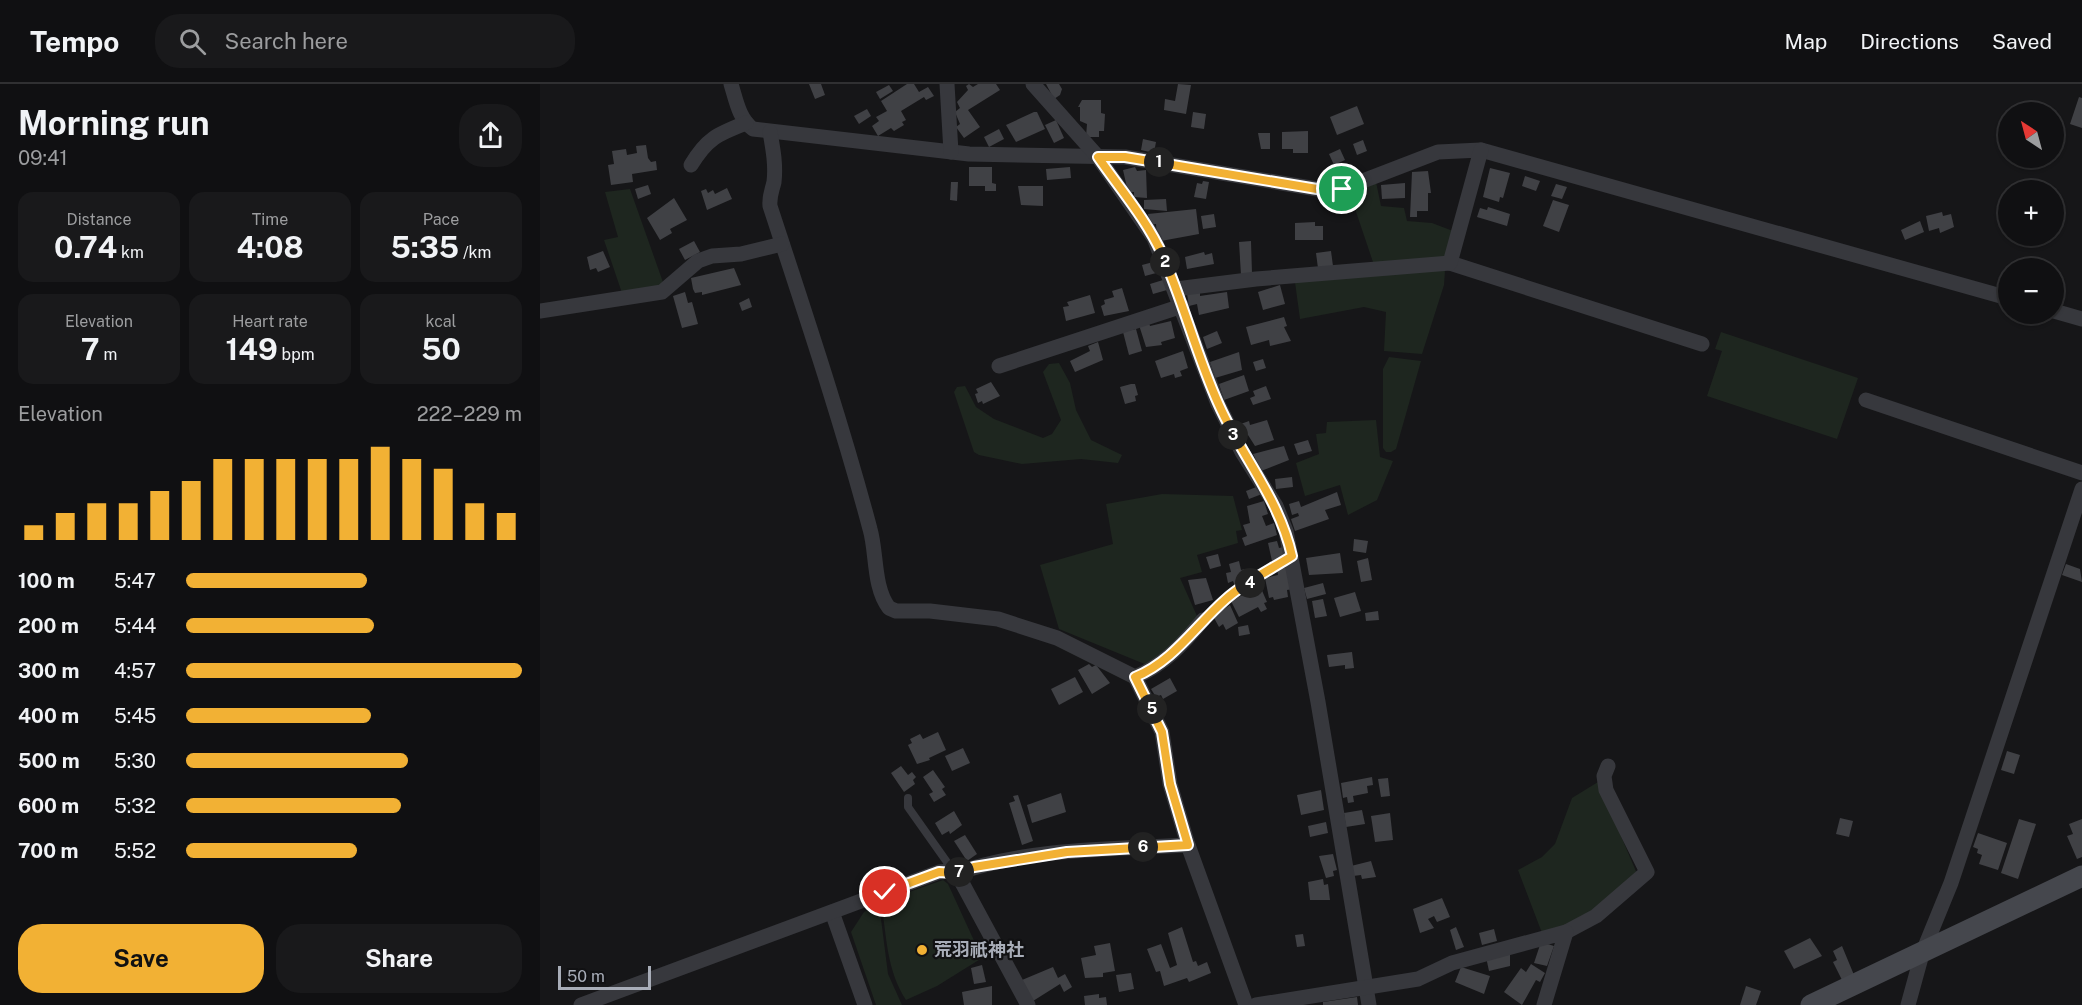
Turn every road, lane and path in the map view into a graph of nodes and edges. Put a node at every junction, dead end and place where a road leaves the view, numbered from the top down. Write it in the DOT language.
graph roads {
  1 [pos="731,84"];
  2 [pos="947,84"];
  3 [pos="1033,84"];
  4 [pos="746,123"];
  5 [pos="770,132"];
  6 [pos="1481,150"];
  7 [pos="951,152"];
  8 [pos="1098,157"];
  9 [pos="691,165"];
  10 [pos="782,244"];
  11 [pos="1450,263"];
  12 [pos="1176,289"];
  13 [pos="1998,295"];
  14 [pos="1182,306"];
  15 [pos="540,311"];
  16 [pos="2064,314"];
  17 [pos="2082,319"];
  18 [pos="1702,345"];
  19 [pos="999,366"];
  20 [pos="1866,400"];
  21 [pos="2082,473"];
  22 [pos="2082,489"];
  23 [pos="1292,556"];
  24 [pos="1203,620"];
  25 [pos="1135,677"];
  26 [pos="1608,766"];
  27 [pos="908,798"];
  28 [pos="1188,845"];
  29 [pos="954,873"];
  30 [pos="2082,876"];
  31 [pos="832,912"];
  32 [pos="1566,932"];
  33 [pos="1922,954"];
  34 [pos="1365,985"];
  35 [pos="581,1005"];
  36 [pos="866,1005"];
  37 [pos="1028,1005"];
  38 [pos="1246,1005"];
  39 [pos="1256,1005"];
  40 [pos="1369,1005"];
  41 [pos="1544,1005"];
  42 [pos="1811,1005"];
  43 [pos="1908,1005"];
  1 -- 4 [label="street"];
  2 -- 7 [label="street"];
  3 -- 8 [label="street"];
  4 -- 5 [label="street"];
  4 -- 9 [label="street"];
  5 -- 7 [label="street"];
  5 -- 10 [label="street"];
  6 -- 8 [label="street"];
  6 -- 11 [label="street"];
  6 -- 13 [label="street"];
  7 -- 8 [label="street"];
  8 -- 12 [label="street"];
  10 -- 15 [label="street"];
  10 -- 25 [label="street"];
  11 -- 12 [label="street"];
  11 -- 18 [label="street"];
  12 -- 14 [label="street"];
  14 -- 19 [label="street"];
  14 -- 23 [label="street"];
  16 -- 17 [label="street"];
  20 -- 21 [label="street"];
  22 -- 33 [label="street"];
  23 -- 24 [label="lane"];
  23 -- 34 [label="street"];
  24 -- 25 [label="street"];
  25 -- 28 [label="street"];
  26 -- 32 [label="street"];
  27 -- 29 [label="lane"];
  28 -- 29 [label="street"];
  28 -- 38 [label="street"];
  29 -- 31 [label="street"];
  29 -- 37 [label="street"];
  30 -- 33 [label="street"];
  31 -- 35 [label="street"];
  31 -- 36 [label="street"];
  32 -- 34 [label="street"];
  32 -- 41 [label="street"];
  33 -- 42 [label="street"];
  33 -- 43 [label="street"];
  34 -- 39 [label="street"];
  34 -- 40 [label="street"];
}
